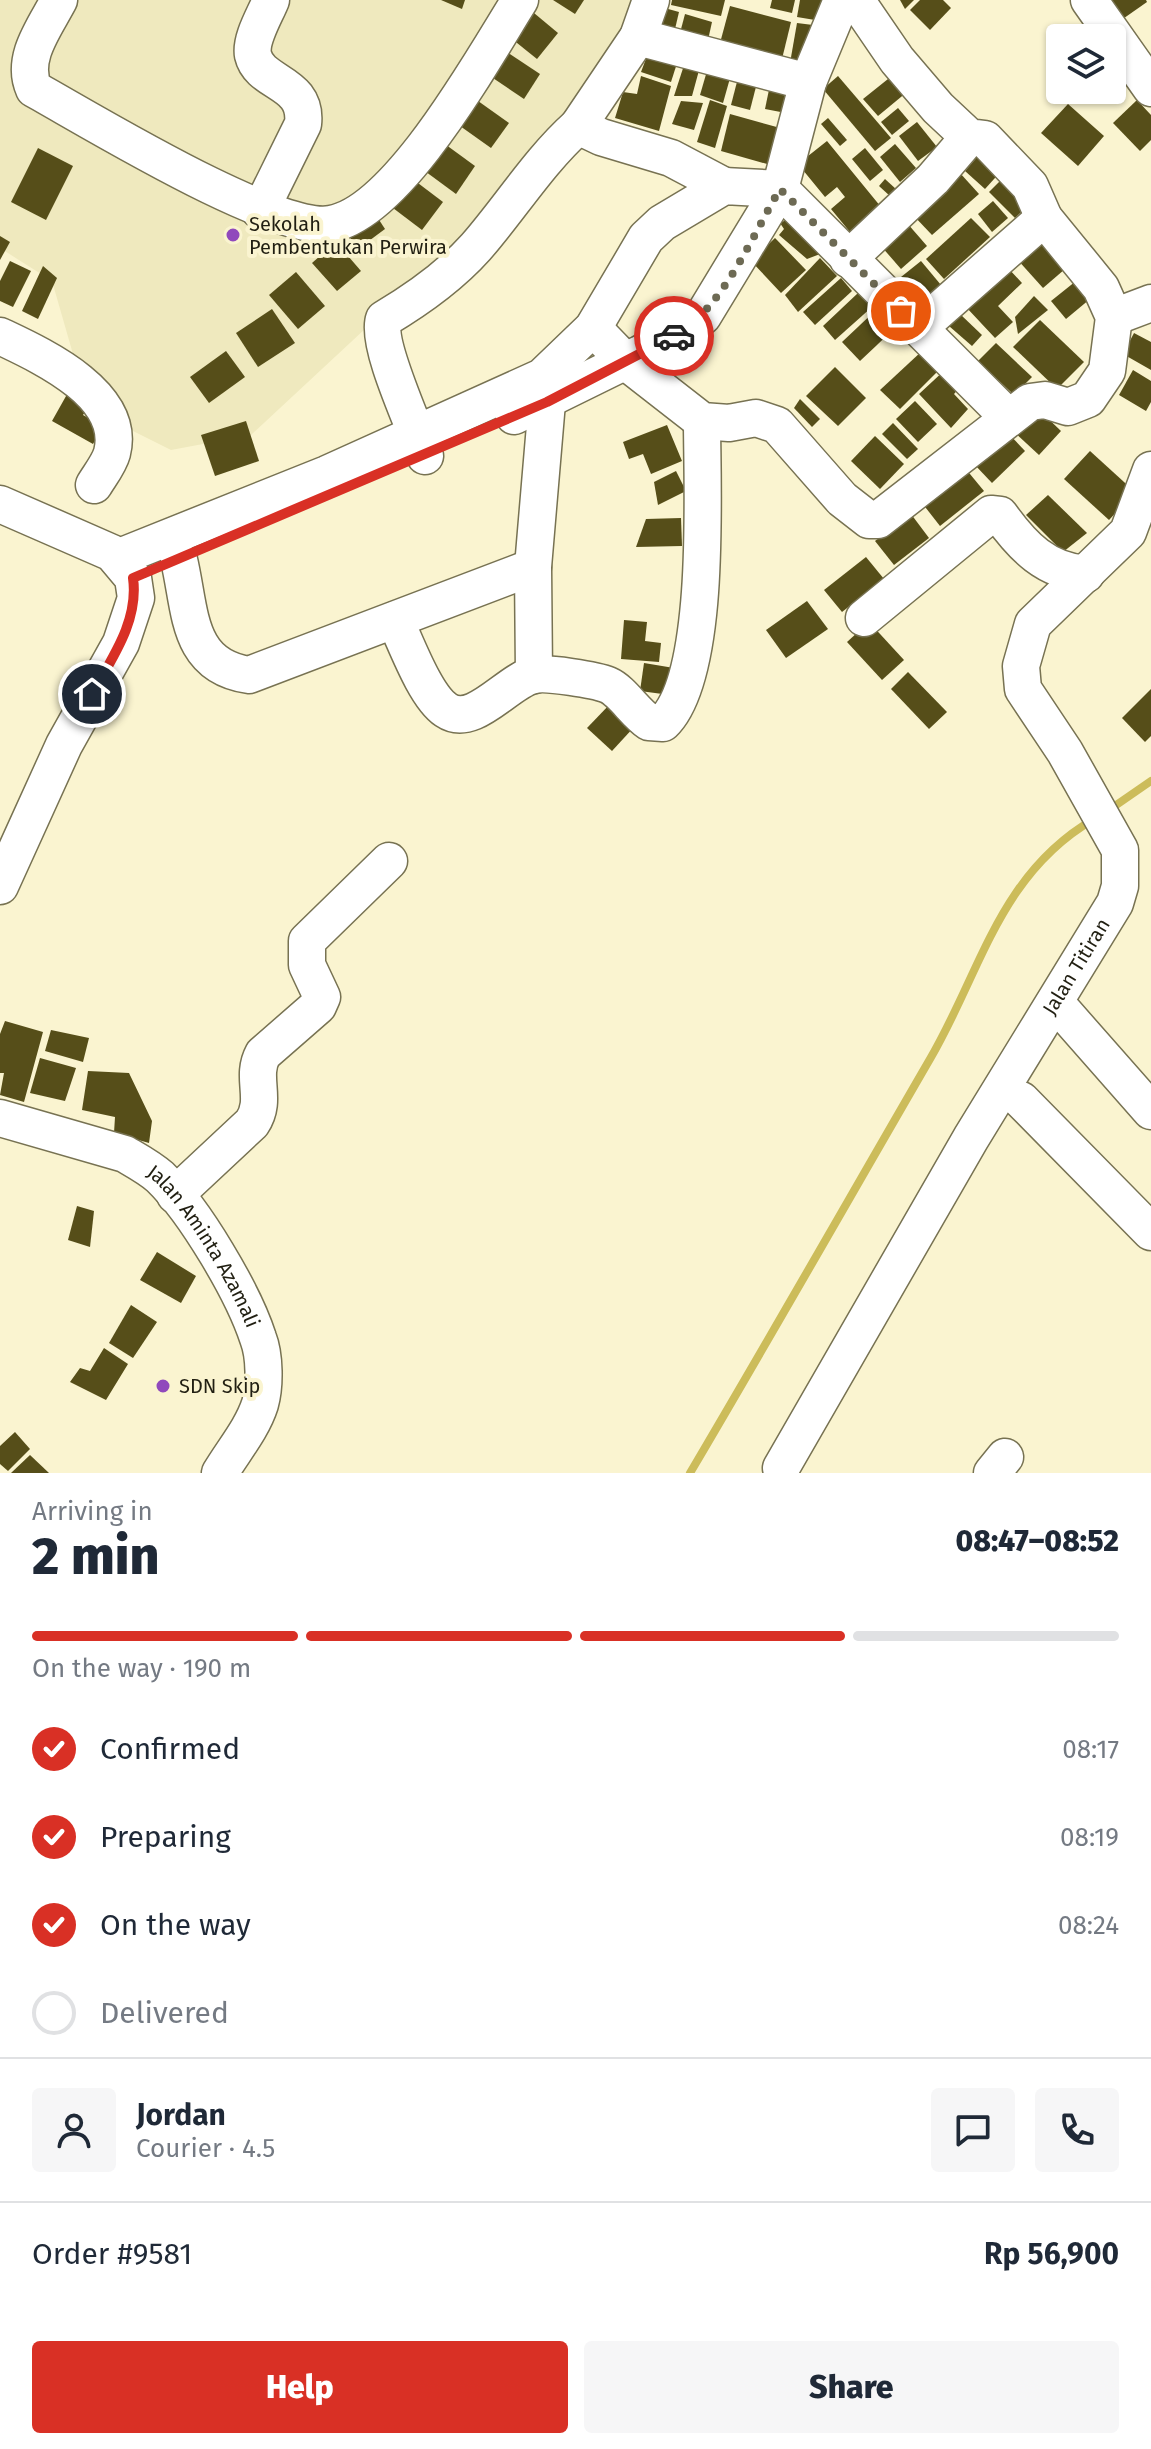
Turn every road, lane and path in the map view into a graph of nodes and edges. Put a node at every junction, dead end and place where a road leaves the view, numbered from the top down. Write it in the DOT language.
graph roads {
  1 [pos="59,0"];
  2 [pos="271,0"];
  3 [pos="520,0"];
  4 [pos="651,0"];
  5 [pos="842,0"];
  6 [pos="856,0"];
  7 [pos="1089,0"];
  8 [pos="638,37"];
  9 [pos="808,82"];
  10 [pos="1151,88"];
  11 [pos="578,126"];
  12 [pos="969,137"];
  13 [pos="724,186"];
  14 [pos="780,189"];
  15 [pos="260,211"];
  16 [pos="1044,218"];
  17 [pos="848,259"];
  18 [pos="1151,303"];
  19 [pos="1114,317"];
  20 [pos="593,328"];
  21 [pos="919,328"];
  22 [pos="0,336"];
  23 [pos="625,361"];
  24 [pos="544,389"];
  25 [pos="1009,418"];
  26 [pos="702,421"];
  27 [pos="421,445"];
  28 [pos="1151,470"];
  29 [pos="94,485"];
  30 [pos="0,504"];
  31 [pos="240,522"];
  32 [pos="179,560"];
  33 [pos="533,567"];
  34 [pos="125,568"];
  35 [pos="1086,574"];
  36 [pos="864,618"];
  37 [pos="395,620"];
  38 [pos="534,675"];
  39 [pos="389,861"];
  40 [pos="0,886"];
  41 [pos="1055,1002"];
  42 [pos="1021,1100"];
  43 [pos="1151,1111"];
  44 [pos="0,1118"];
  45 [pos="175,1195"];
  46 [pos="1151,1232"];
  47 [pos="781,1468"];
  48 [pos="220,1473"];
  1 -- 15 [label="street"];
  2 -- 15 [label="street"];
  3 -- 15 [label="street"];
  4 -- 8 [label="street"];
  5 -- 9 [label="street"];
  6 -- 12 [label="street"];
  7 -- 10 [label="street"];
  8 -- 9 [label="street"];
  8 -- 11 [label="street"];
  9 -- 14 [label="street"];
  11 -- 13 [label="street"];
  11 -- 27 [label="street"];
  12 -- 16 [label="street"];
  12 -- 17 [label="street"];
  13 -- 14 [label="street"];
  13 -- 20 [label="street"];
  14 -- 17 [label="street"];
  14 -- 23 [label="street"];
  16 -- 19 [label="street"];
  16 -- 21 [label="street"];
  17 -- 21 [label="street"];
  18 -- 19 [label="street"];
  19 -- 25 [label="street"];
  20 -- 23 [label="street"];
  20 -- 24 [label="street"];
  21 -- 25 [label="street"];
  22 -- 29 [label="street"];
  23 -- 24 [label="street"];
  23 -- 26 [label="street"];
  24 -- 27 [label="street"];
  24 -- 33 [label="street"];
  25 -- 26 [label="street"];
  26 -- 38 [label="street"];
  27 -- 31 [label="street"];
  28 -- 35 [label="street, Jalan Titiran"];
  30 -- 34 [label="street"];
  31 -- 32 [label="street"];
  31 -- 34 [label="street"];
  32 -- 34 [label="street"];
  32 -- 37 [label="street"];
  33 -- 37 [label="street"];
  33 -- 38 [label="street"];
  34 -- 40 [label="street"];
  35 -- 36 [label="street"];
  35 -- 41 [label="street, Jalan Titiran"];
  37 -- 38 [label="street"];
  39 -- 45 [label="street"];
  41 -- 43 [label="street"];
  41 -- 47 [label="street, Jalan Titiran"];
  42 -- 46 [label="street"];
  44 -- 45 [label="street, Jalan Aminta Azamali"];
  45 -- 48 [label="street, Jalan Aminta Azamali"];
}
